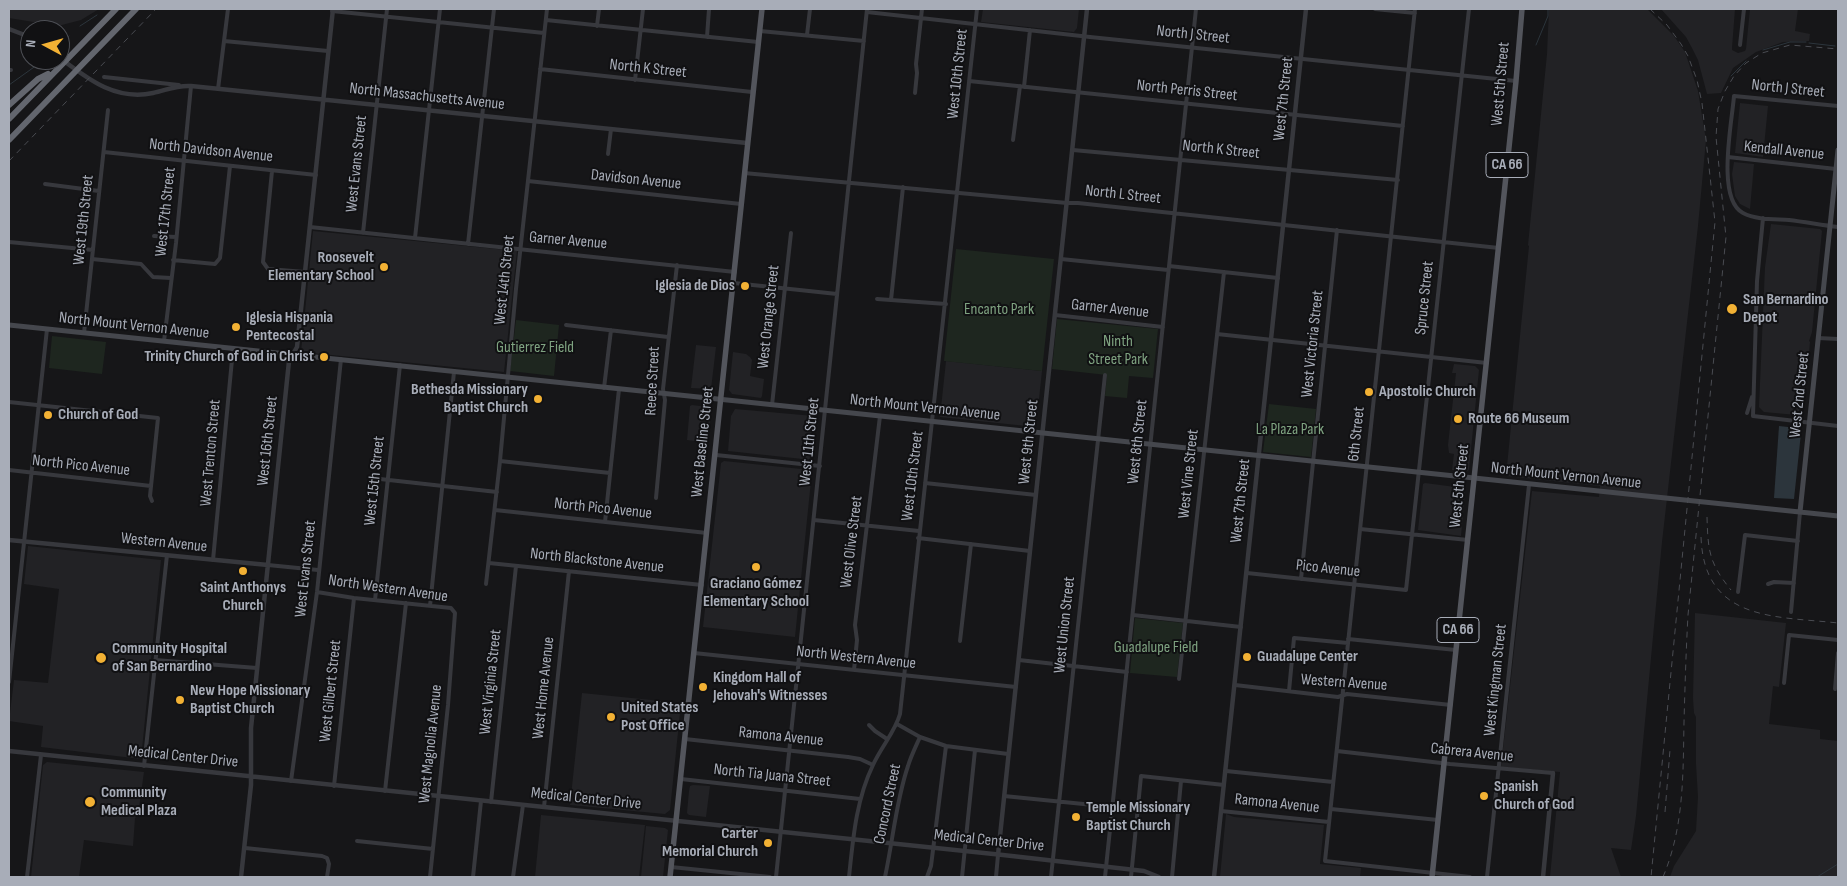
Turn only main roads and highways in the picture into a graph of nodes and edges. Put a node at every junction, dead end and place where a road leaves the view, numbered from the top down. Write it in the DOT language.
graph roads {
  1 [pos="116,9"];
  2 [pos="136,9"];
  3 [pos="762,9"];
  4 [pos="1522,9"];
  5 [pos="54,72"];
  6 [pos="9,105"];
  7 [pos="9,119"];
  8 [pos="9,140"];
  9 [pos="1838,150"];
  10 [pos="9,325"];
  11 [pos="721,399"];
  12 [pos="1474,480"];
  13 [pos="1800,512"];
  14 [pos="1838,516"];
  15 [pos="1432,875"];
  16 [pos="670,877"];
  1 -- 5 [label="highway"];
  2 -- 8 [label="highway"];
  3 -- 11 [label="main road, West Baseline Street"];
  4 -- 12 [label="main road, West 5th Street / CA 66"];
  5 -- 6 [label="highway"];
  5 -- 7 [label="highway"];
  9 -- 13 [label="main road, West 2nd Street"];
  10 -- 11 [label="main road, North Mount Vernon Avenue"];
  11 -- 12 [label="main road, North Mount Vernon Avenue"];
  11 -- 16 [label="main road, West Baseline Street"];
  12 -- 13 [label="main road, North Mount Vernon Avenue"];
  12 -- 15 [label="main road, West 5th Street / CA 66"];
  13 -- 14 [label="main road, North Mount Vernon Avenue"];
}
